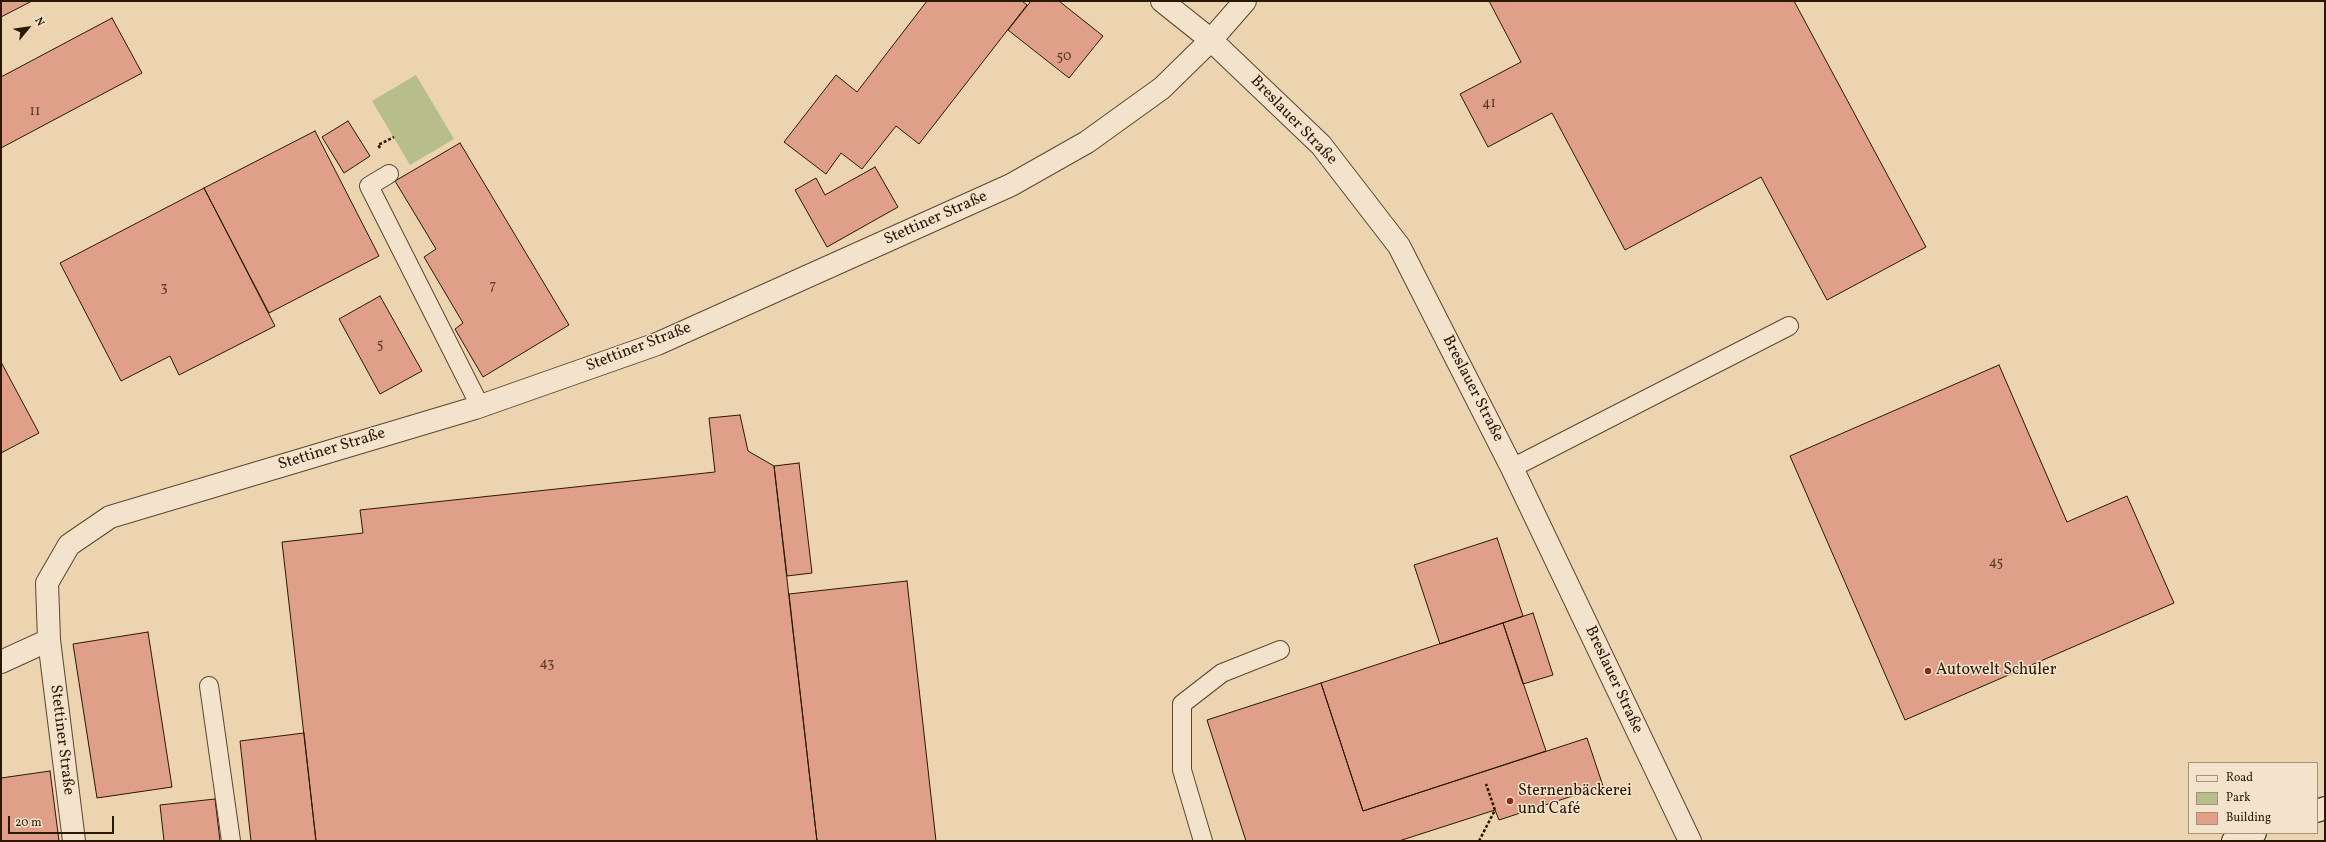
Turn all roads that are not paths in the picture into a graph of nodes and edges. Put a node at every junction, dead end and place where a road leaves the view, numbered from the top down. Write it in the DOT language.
graph roads {
  1 [pos="1162,1"];
  2 [pos="1244,1"];
  3 [pos="1211,40"];
  4 [pos="389,174"];
  5 [pos="1789,326"];
  6 [pos="480,406"];
  7 [pos="1512,468"];
  8 [pos="49,640"];
  9 [pos="1280,650"];
  10 [pos="1,662"];
  11 [pos="209,686"];
  12 [pos="2252,834"];
  13 [pos="74,841"];
  14 [pos="231,841"];
  15 [pos="1203,841"];
  16 [pos="1690,841"];
  17 [pos="2233,841"];
  1 -- 3 [label="street, Breslauer Straße"];
  2 -- 3 [label="street, Stettiner Straße"];
  3 -- 6 [label="street, Stettiner Straße"];
  3 -- 7 [label="street, Breslauer Straße"];
  4 -- 6 [label="lane"];
  5 -- 7 [label="lane"];
  6 -- 8 [label="street, Stettiner Straße"];
  7 -- 16 [label="street, Breslauer Straße"];
  8 -- 10 [label="street"];
  8 -- 13 [label="street, Stettiner Straße"];
  9 -- 15 [label="lane"];
  11 -- 14 [label="lane"];
  12 -- 17 [label="street"];
}
